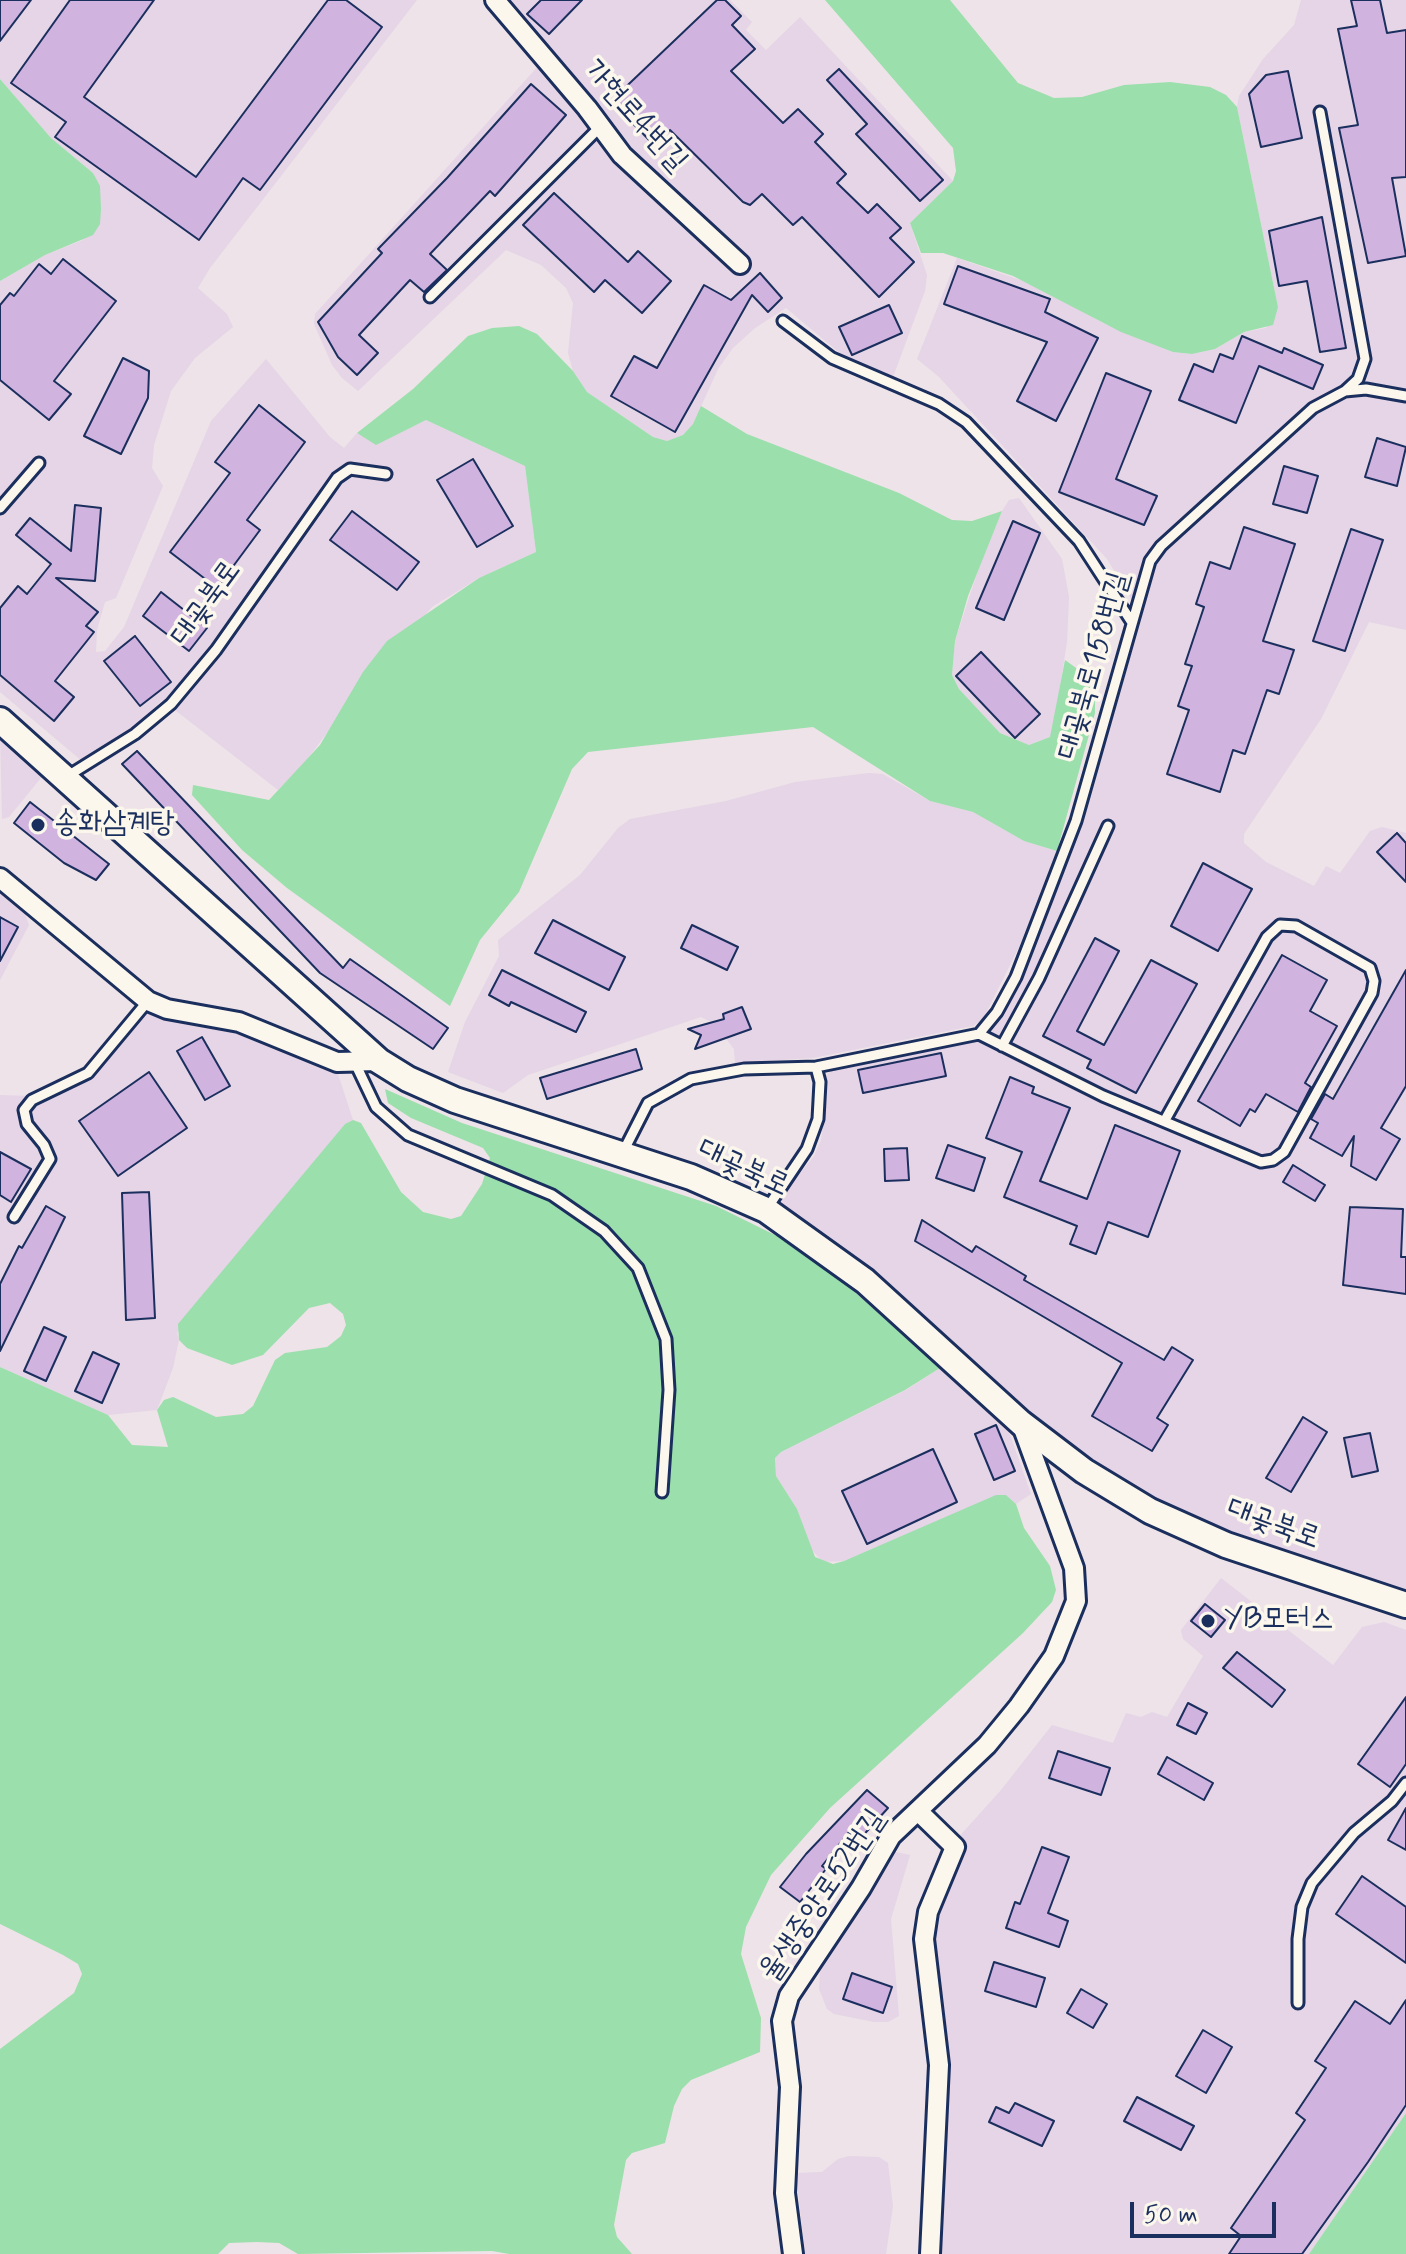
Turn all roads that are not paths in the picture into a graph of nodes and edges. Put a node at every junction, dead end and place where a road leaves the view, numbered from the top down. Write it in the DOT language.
graph roads {
  1 [pos="495,0"];
  2 [pos="1320,112"];
  3 [pos="601,126"];
  4 [pos="740,264"];
  5 [pos="430,297"];
  6 [pos="783,321"];
  7 [pos="1345,391"];
  8 [pos="1406,396"];
  9 [pos="39,463"];
  10 [pos="386,474"];
  11 [pos="0,508"];
  12 [pos="1131,621"];
  13 [pos="0,720"];
  14 [pos="66,777"];
  15 [pos="1108,826"];
  16 [pos="0,878"];
  17 [pos="148,1001"];
  18 [pos="979,1034"];
  19 [pos="1002,1046"];
  20 [pos="367,1062"];
  21 [pos="816,1067"];
  22 [pos="1165,1120"];
  23 [pos="621,1155"];
  24 [pos="766,1210"];
  25 [pos="14,1217"];
  26 [pos="1021,1423"];
  27 [pos="662,1492"];
  28 [pos="1406,1605"];
  29 [pos="1406,1783"];
  30 [pos="918,1811"];
  31 [pos="1298,2003"];
  32 [pos="793,2254"];
  33 [pos="930,2254"];
  1 -- 3 [label="street, 가현로4번길"];
  2 -- 7 [label="lane"];
  3 -- 4 [label="street, 가현로4번길"];
  3 -- 5 [label="lane"];
  6 -- 12 [label="lane"];
  7 -- 8 [label="lane"];
  7 -- 12 [label="lane, 대곶북로158번길"];
  9 -- 11 [label="lane"];
  10 -- 14 [label="lane, 대곶북로"];
  12 -- 18 [label="lane, 대곶북로158번길"];
  13 -- 14 [label="street, 대곶북로"];
  14 -- 20 [label="street, 대곶북로"];
  15 -- 19 [label="lane"];
  16 -- 17 [label="street"];
  17 -- 20 [label="street"];
  17 -- 25 [label="lane"];
  18 -- 19 [label="lane"];
  18 -- 21 [label="lane"];
  19 -- 22 [label="lane"];
  20 -- 23 [label="street, 대곶북로"];
  20 -- 27 [label="lane, 대곶북로"];
  21 -- 23 [label="lane"];
  21 -- 24 [label="lane"];
  22 -- 22 [label="lane"];
  23 -- 24 [label="street, 대곶북로"];
  24 -- 26 [label="street, 대곶북로"];
  26 -- 28 [label="street, 대곶북로"];
  26 -- 30 [label="street, 율생중앙로52번길"];
  29 -- 31 [label="lane"];
  30 -- 32 [label="street, 율생중앙로52번길"];
  30 -- 33 [label="street, 율생중앙로52번길"];
}
